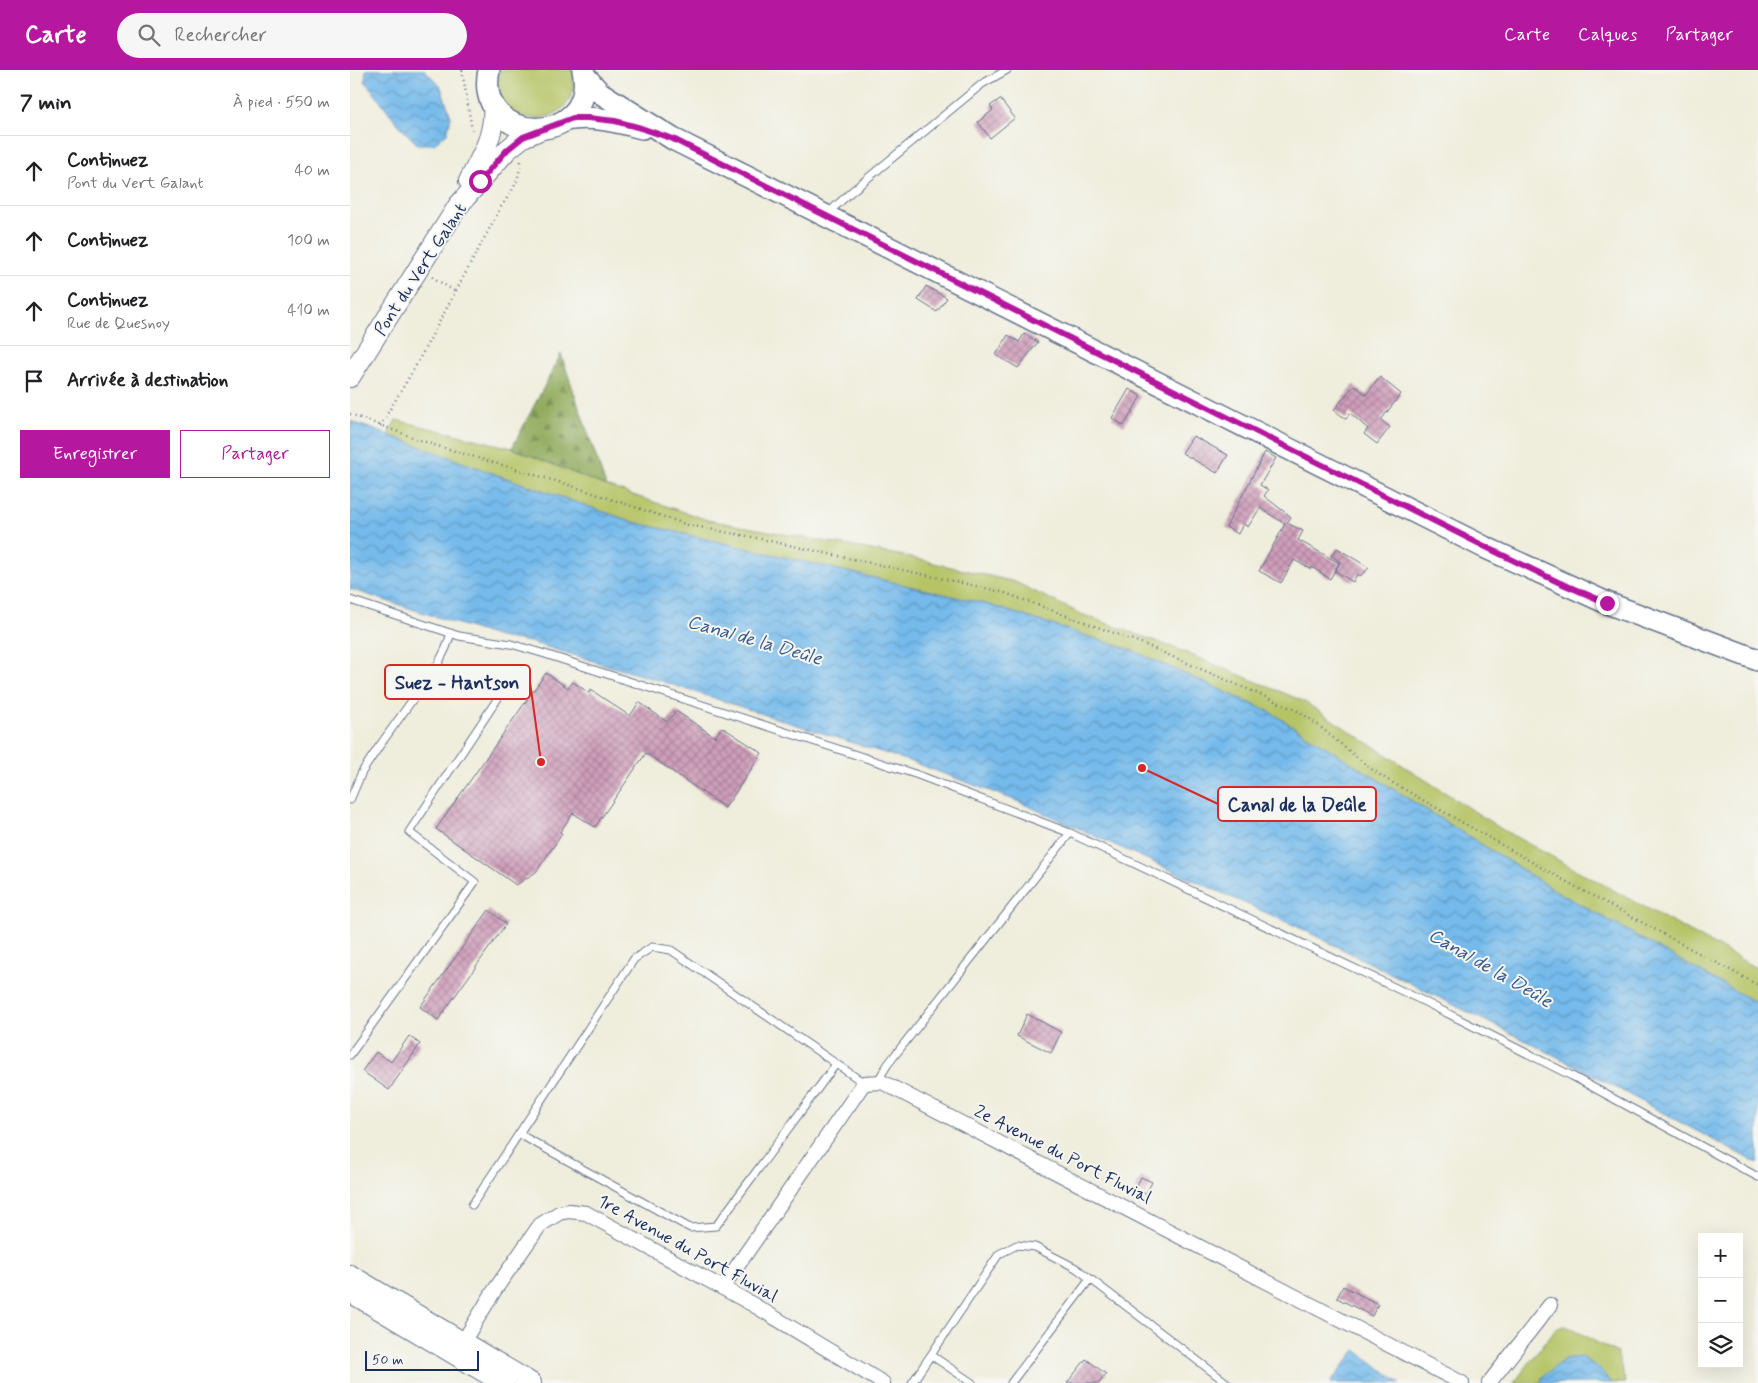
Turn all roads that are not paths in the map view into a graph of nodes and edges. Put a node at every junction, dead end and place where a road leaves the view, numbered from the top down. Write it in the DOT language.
graph roads {
  1 [pos="1007,70"];
  2 [pos="584,73"];
  3 [pos="486,74"];
  4 [pos="493,104"];
  5 [pos="564,120"];
  6 [pos="542,129"];
  7 [pos="673,139"];
  8 [pos="458,206"];
  9 [pos="826,216"];
  10 [pos="350,377"];
  11 [pos="350,600"];
  12 [pos="451,633"];
  13 [pos="1758,660"];
  14 [pos="510,680"];
  15 [pos="350,800"];
  16 [pos="1070,833"];
  17 [pos="350,1055"];
  18 [pos="836,1064"];
  19 [pos="870,1083"];
  20 [pos="519,1134"];
  21 [pos="1758,1177"];
  22 [pos="472,1205"];
  23 [pos="350,1275"];
  24 [pos="1090,1279"];
  25 [pos="722,1288"];
  26 [pos="350,1292"];
  27 [pos="1550,1305"];
  28 [pos="463,1342"];
  29 [pos="931,1355"];
  30 [pos="503,1383"];
  31 [pos="531,1383"];
  32 [pos="883,1383"];
  33 [pos="912,1383"];
  34 [pos="972,1383"];
  35 [pos="1011,1383"];
  36 [pos="1227,1383"];
  37 [pos="1462,1383"];
  38 [pos="1488,1383"];
  1 -- 9 [label="lane"];
  2 -- 5 [label="main road"];
  2 -- 7 [label="main road"];
  3 -- 4 [label="main road"];
  4 -- 6 [label="main road"];
  4 -- 8 [label="main road"];
  5 -- 6 [label="main road"];
  5 -- 7 [label="main road"];
  6 -- 8 [label="main road, Pont du Vert Galant"];
  7 -- 9 [label="main road"];
  8 -- 10 [label="main road, Pont du Vert Galant"];
  9 -- 13 [label="main road"];
  11 -- 12 [label="lane"];
  12 -- 15 [label="lane"];
  12 -- 16 [label="lane"];
  14 -- 17 [label="lane"];
  16 -- 19 [label="lane"];
  16 -- 21 [label="lane"];
  18 -- 19 [label="lane"];
  18 -- 20 [label="lane"];
  18 -- 20 [label="lane"];
  19 -- 25 [label="street"];
  19 -- 37 [label="street, 2e Avenue du Port Fluvial"];
  20 -- 22 [label="lane"];
  23 -- 28 [label="main road"];
  24 -- 29 [label="lane"];
  24 -- 35 [label="lane"];
  24 -- 36 [label="lane"];
  25 -- 28 [label="street, 1re Avenue du Port Fluvial"];
  25 -- 32 [label="street, 1re Avenue du Port Fluvial"];
  26 -- 30 [label="main road"];
  27 -- 38 [label="street"];
  28 -- 31 [label="main road"];
  29 -- 33 [label="lane"];
  29 -- 34 [label="lane"];
}
